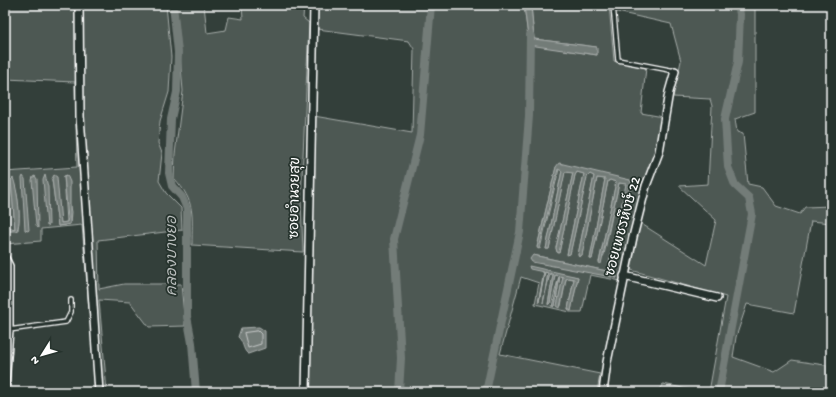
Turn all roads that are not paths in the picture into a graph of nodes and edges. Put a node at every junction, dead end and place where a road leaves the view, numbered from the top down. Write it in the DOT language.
graph roads {
  1 [pos="79,5"];
  2 [pos="314,5"];
  3 [pos="613,5"];
  4 [pos="675,70"];
  5 [pos="5,258"];
  6 [pos="624,276"];
  7 [pos="717,298"];
  8 [pos="71,300"];
  9 [pos="9,330"];
  10 [pos="5,385"];
  11 [pos="99,392"];
  12 [pos="306,392"];
  13 [pos="603,392"];
  1 -- 11 [label="street"];
  2 -- 12 [label="street, ซอยอำนวยสุข"];
  3 -- 4 [label="lane"];
  4 -- 6 [label="street, ซอยเพชรหึงษ์ 22"];
  5 -- 9 [label="street"];
  6 -- 7 [label="street"];
  6 -- 13 [label="street, ซอยเพชรหึงษ์ 22"];
  8 -- 9 [label="lane"];
  9 -- 10 [label="street"];
}
